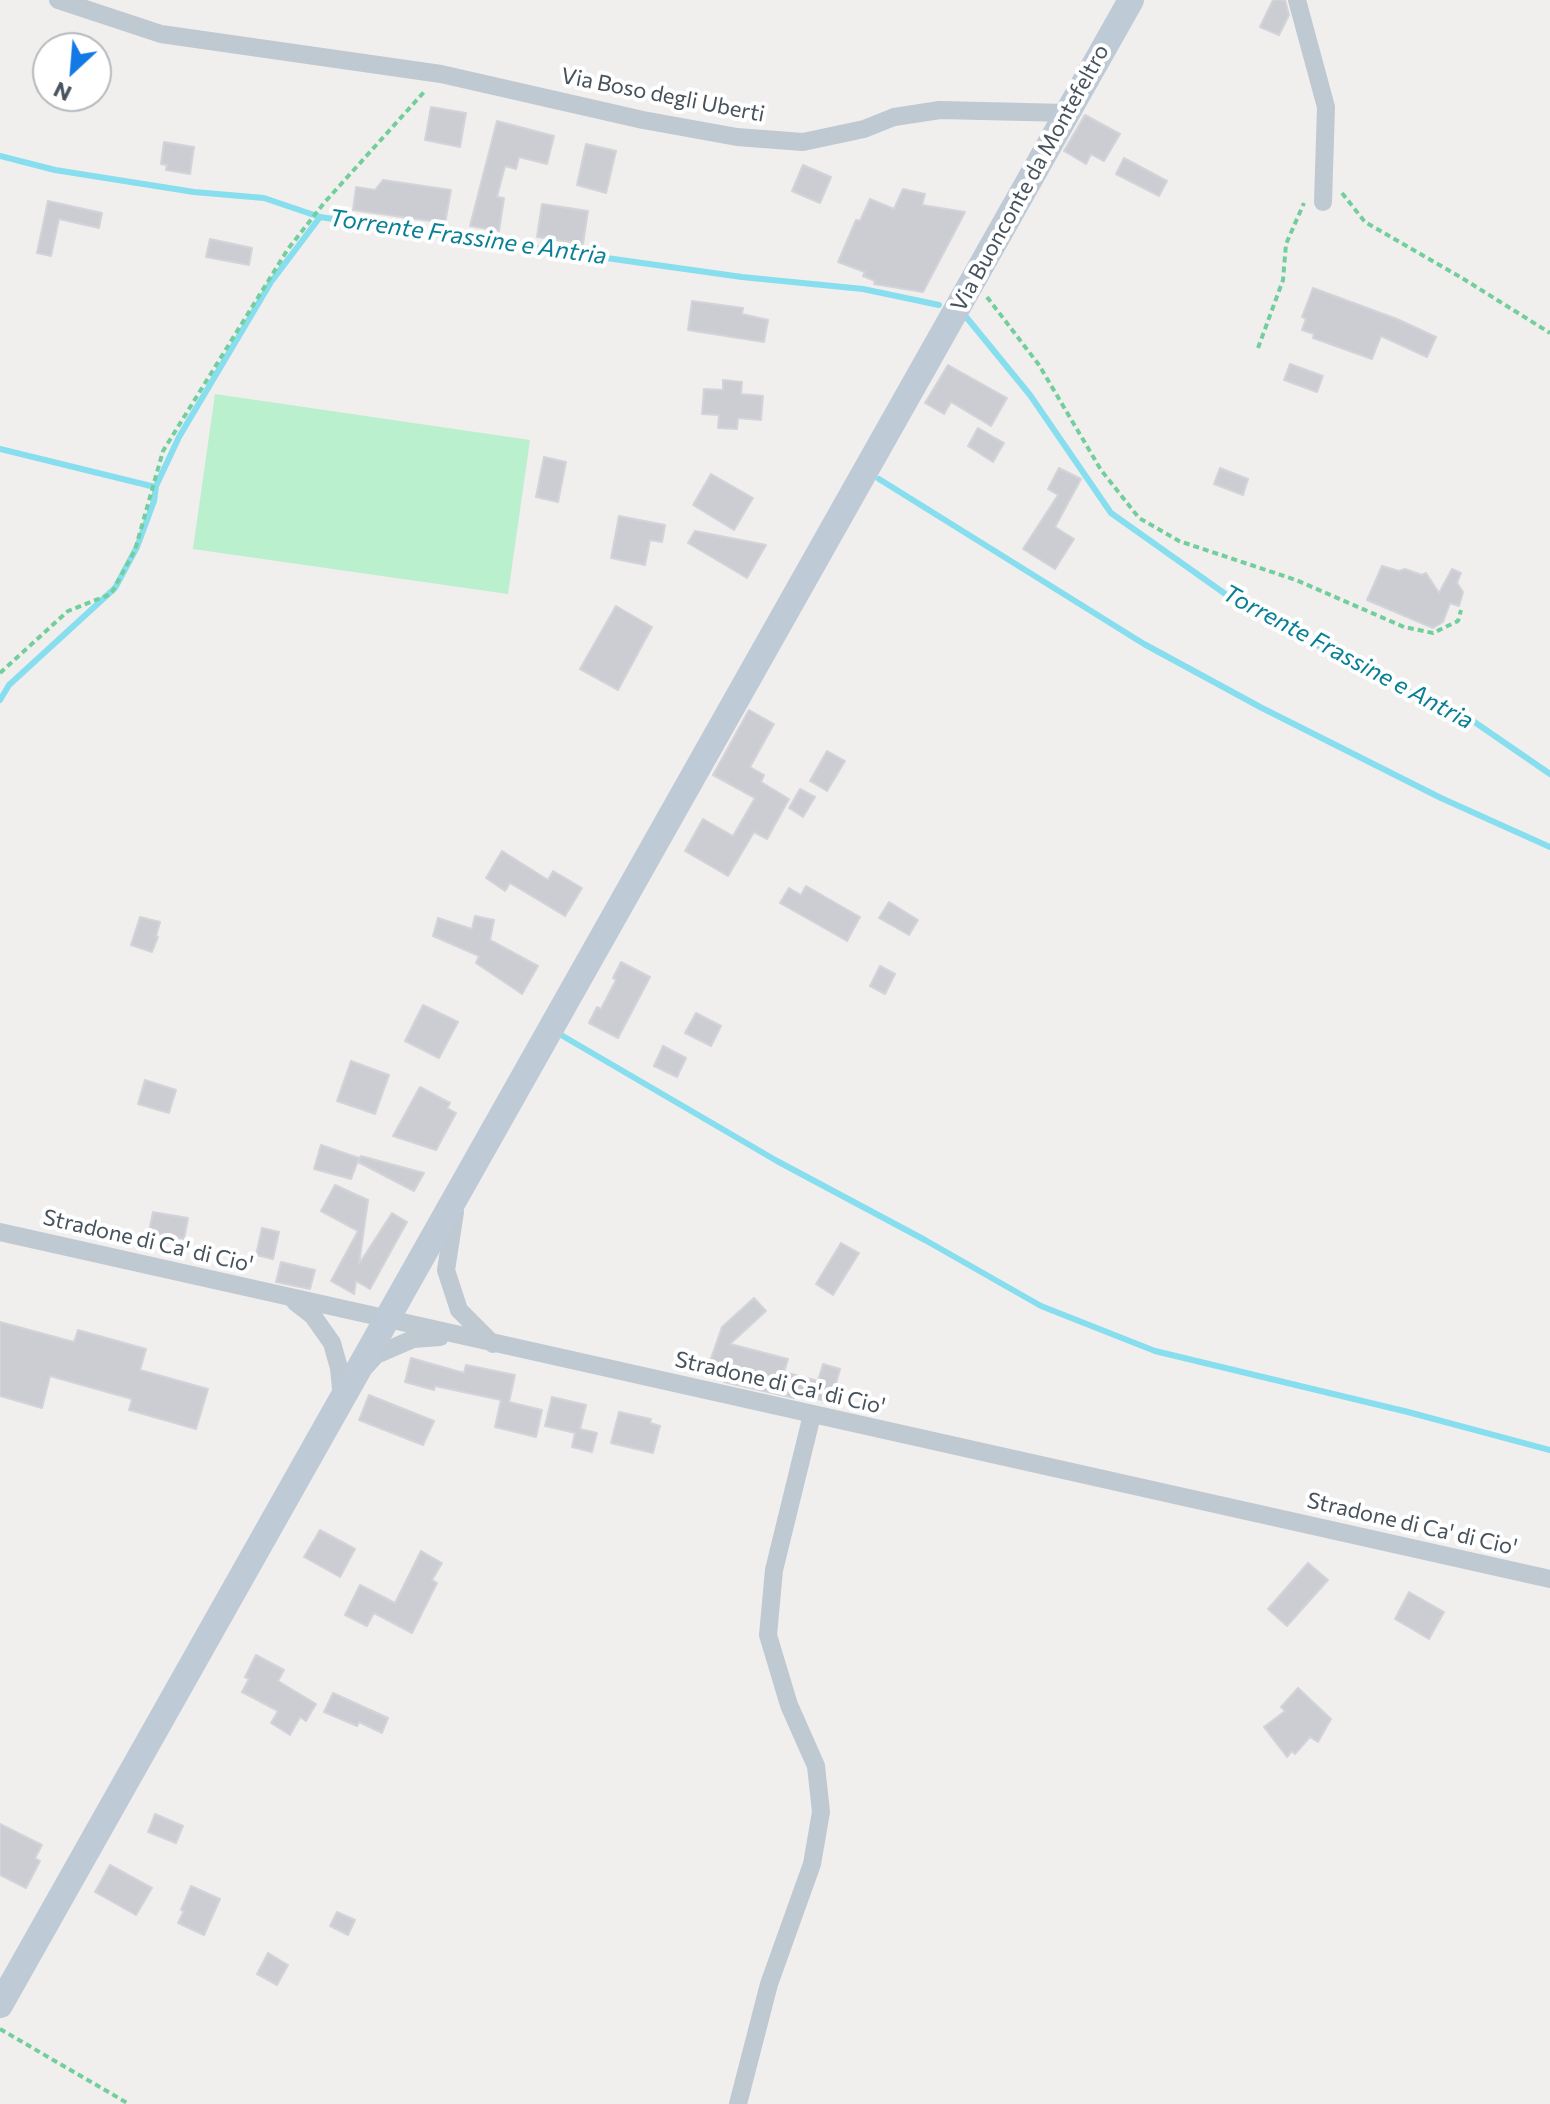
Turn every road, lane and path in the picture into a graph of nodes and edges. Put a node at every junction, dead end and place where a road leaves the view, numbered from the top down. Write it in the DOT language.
graph roads {
  1 [pos="58,0"];
  2 [pos="1131,0"];
  3 [pos="1297,0"];
  4 [pos="441,74"];
  5 [pos="1067,113"];
  6 [pos="1324,172"];
  7 [pos="1323,202"];
  8 [pos="973,279"];
  9 [pos="1550,333"];
  10 [pos="1258,348"];
  11 [pos="1461,610"];
  12 [pos="0,673"];
  13 [pos="461,1188"];
  14 [pos="0,1232"];
  15 [pos="290,1298"];
  16 [pos="387,1320"];
  17 [pos="463,1337"];
  18 [pos="493,1344"];
  19 [pos="346,1391"];
  20 [pos="812,1415"];
  21 [pos="1550,1579"];
  22 [pos="0,2005"];
  23 [pos="0,2029"];
  24 [pos="129,2104"];
  25 [pos="738,2104"];
  1 -- 4 [label="street, Via Boso degli Uberti"];
  2 -- 5 [label="street, Via Buonconte da Montefeltro"];
  3 -- 6 [label="street"];
  4 -- 5 [label="street, Via Boso degli Uberti"];
  4 -- 12 [label="path"];
  5 -- 8 [label="street, Via Buonconte da Montefeltro"];
  6 -- 7 [label="street"];
  6 -- 9 [label="path"];
  6 -- 10 [label="path"];
  8 -- 11 [label="path"];
  8 -- 13 [label="street, Via Buonconte da Montefeltro"];
  13 -- 16 [label="street, Via Buonconte da Montefeltro"];
  13 -- 18 [label="street"];
  14 -- 15 [label="street, Stradone di Ca' di Cio'"];
  15 -- 16 [label="street, Stradone di Ca' di Cio'"];
  15 -- 19 [label="street"];
  16 -- 17 [label="street, Stradone di Ca' di Cio'"];
  16 -- 19 [label="street, Via Buonconte da Montefeltro"];
  17 -- 18 [label="street, Stradone di Ca' di Cio'"];
  17 -- 19 [label="street"];
  18 -- 20 [label="street, Stradone di Ca' di Cio'"];
  19 -- 22 [label="street, Via Buonconte da Montefeltro"];
  20 -- 21 [label="street, Stradone di Ca' di Cio'"];
  20 -- 25 [label="street"];
  23 -- 24 [label="path"];
}
